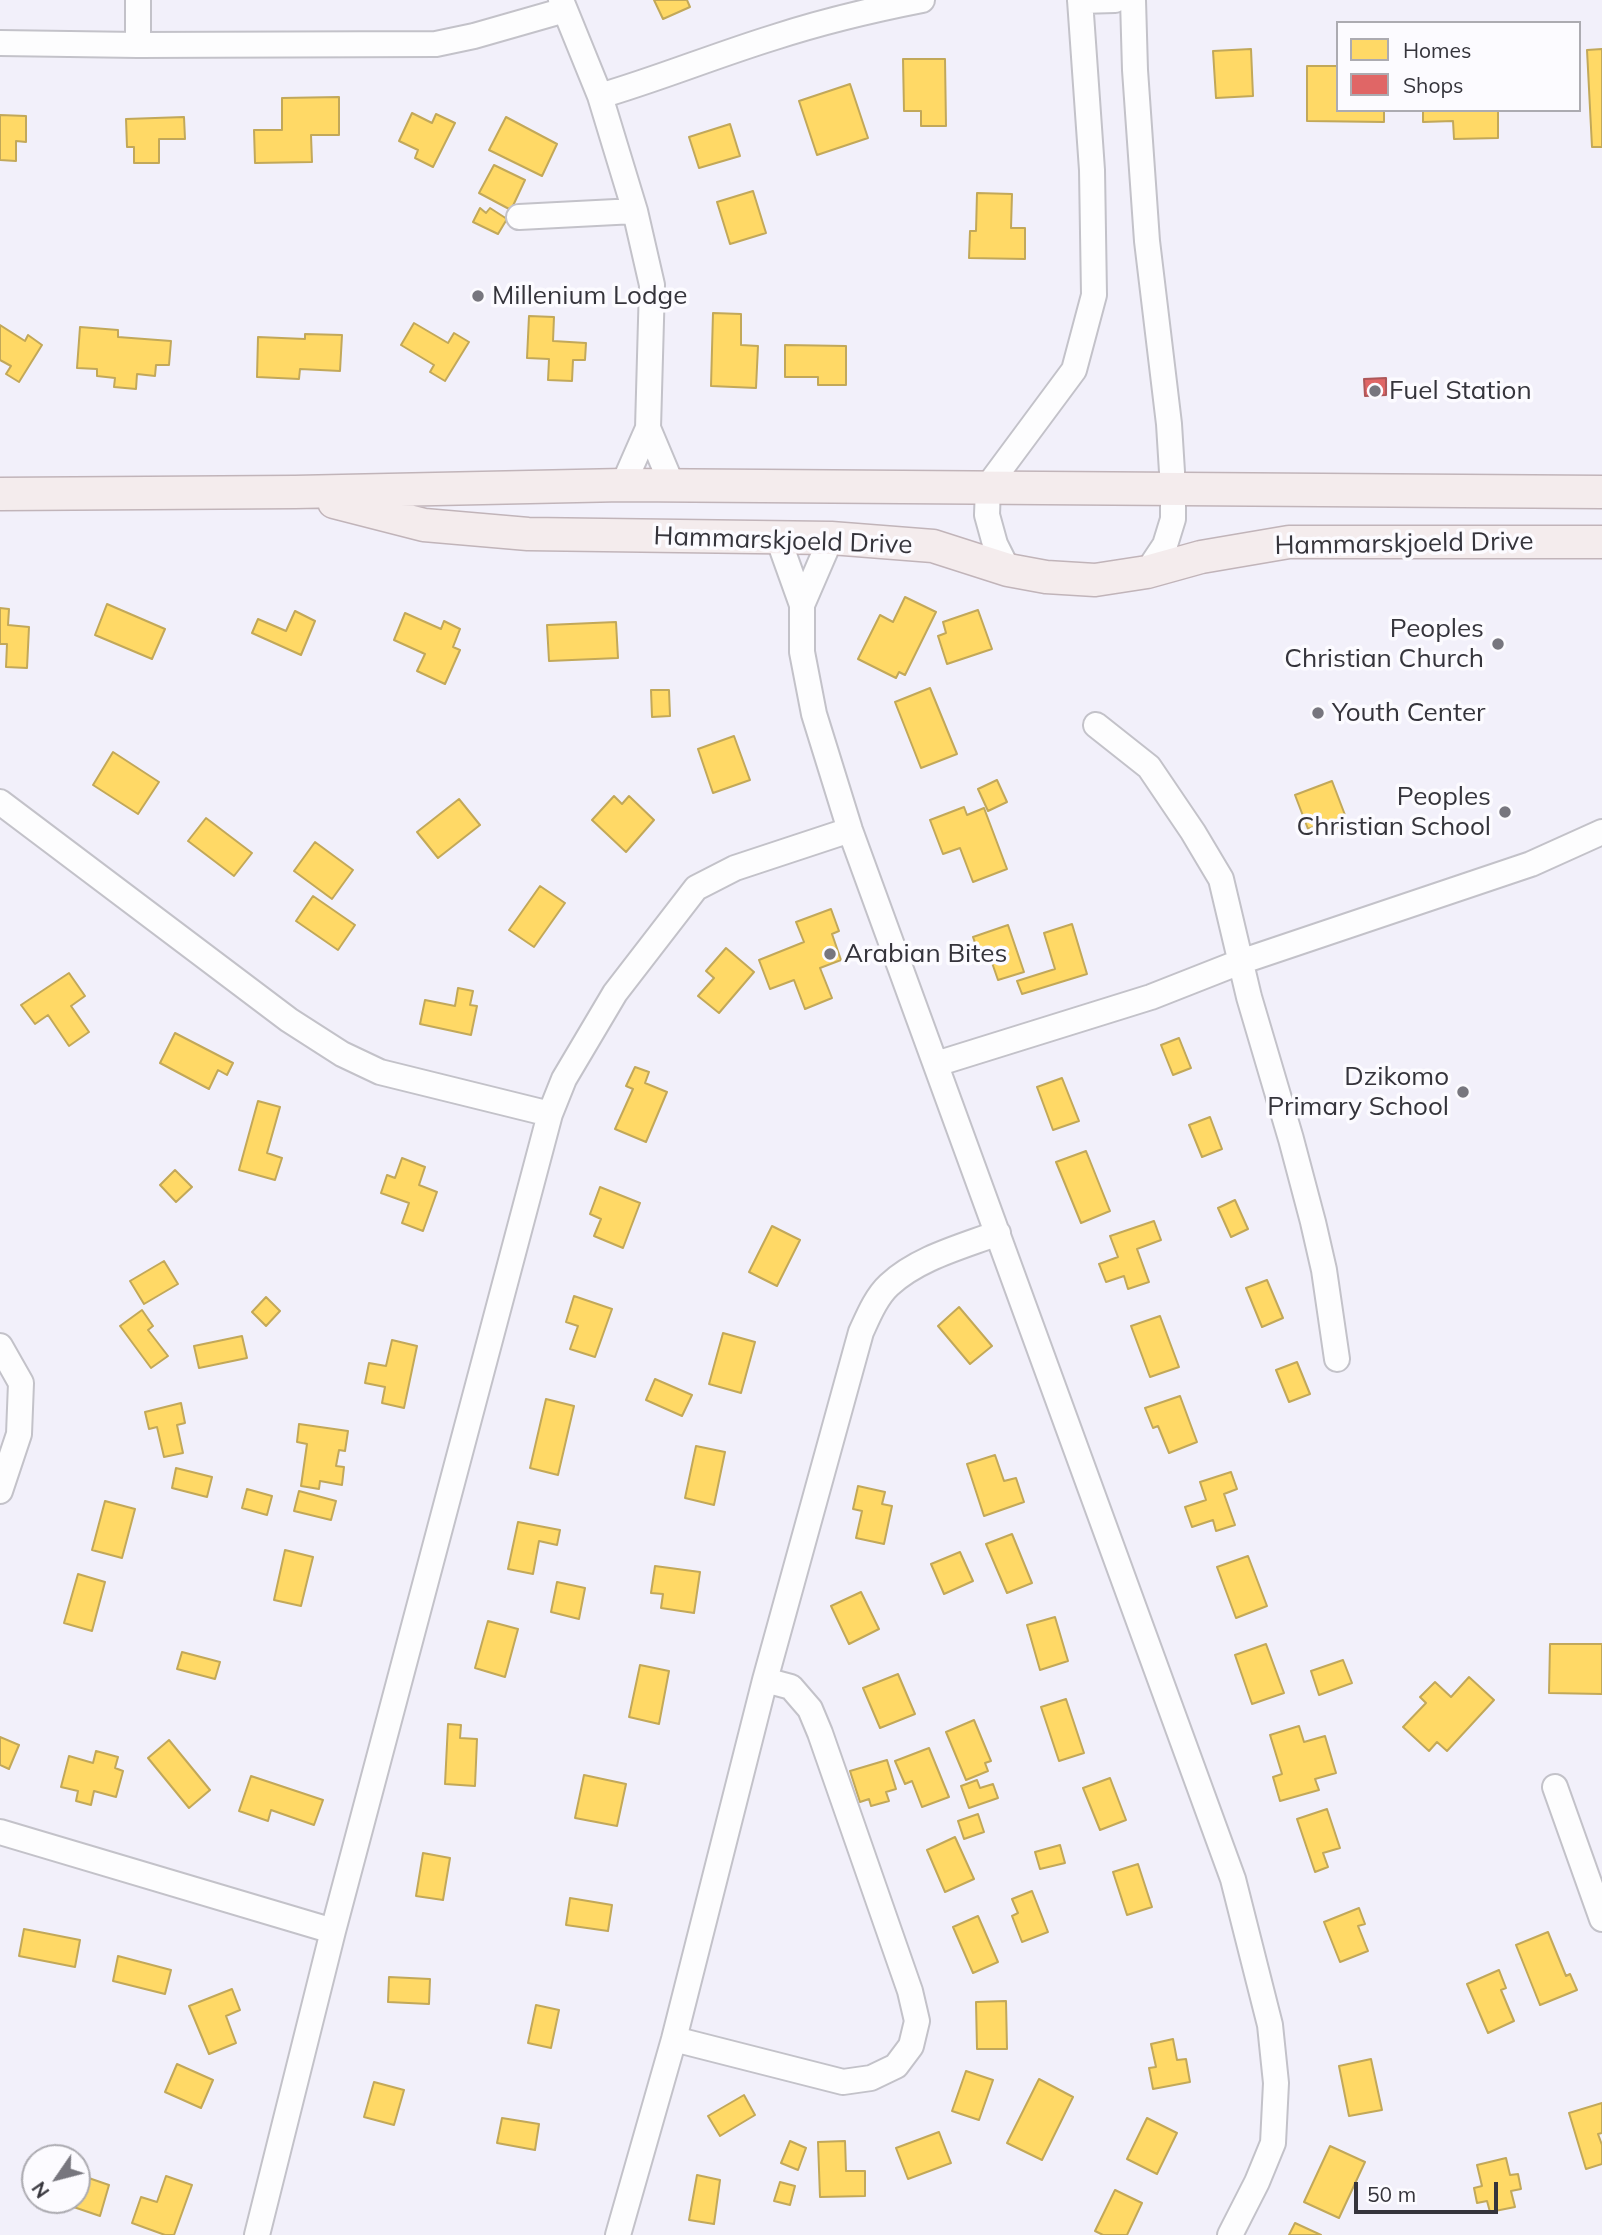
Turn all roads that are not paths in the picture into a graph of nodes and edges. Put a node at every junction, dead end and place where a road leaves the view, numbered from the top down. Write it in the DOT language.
graph roads {
  1 [pos="138,0"];
  2 [pos="922,0"];
  3 [pos="1115,0"];
  4 [pos="1133,0"];
  5 [pos="1080,1"];
  6 [pos="894,3"];
  7 [pos="563,5"];
  8 [pos="0,43"];
  9 [pos="138,45"];
  10 [pos="600,96"];
  11 [pos="635,211"];
  12 [pos="519,217"];
  13 [pos="648,428"];
  14 [pos="622,485"];
  15 [pos="672,485"];
  16 [pos="561,486"];
  17 [pos="988,486"];
  18 [pos="1173,488"];
  19 [pos="295,492"];
  20 [pos="1602,492"];
  21 [pos="0,494"];
  22 [pos="566,535"];
  23 [pos="778,538"];
  24 [pos="831,538"];
  25 [pos="1602,542"];
  26 [pos="1009,570"];
  27 [pos="1147,572"];
  28 [pos="802,605"];
  29 [pos="1096,725"];
  30 [pos="0,802"];
  31 [pos="850,830"];
  32 [pos="1602,832"];
  33 [pos="1240,962"];
  34 [pos="936,1064"];
  35 [pos="550,1114"];
  36 [pos="998,1233"];
  37 [pos="0,1346"];
  38 [pos="1336,1359"];
  39 [pos="0,1491"];
  40 [pos="765,1680"];
  41 [pos="1555,1787"];
  42 [pos="0,1832"];
  43 [pos="1602,1919"];
  44 [pos="333,1931"];
  45 [pos="674,2039"];
  46 [pos="257,2235"];
  47 [pos="618,2235"];
  48 [pos="1230,2235"];
  1 -- 9 [label="street"];
  2 -- 6 [label="street"];
  3 -- 5 [label="street"];
  4 -- 18 [label="street"];
  5 -- 17 [label="street"];
  6 -- 10 [label="street"];
  7 -- 9 [label="street"];
  7 -- 10 [label="street"];
  8 -- 9 [label="street"];
  10 -- 11 [label="street"];
  11 -- 12 [label="street"];
  11 -- 13 [label="street"];
  13 -- 14 [label="street"];
  13 -- 15 [label="street"];
  14 -- 15 [label="main road, Hammarskjoeld Drive"];
  14 -- 16 [label="main road, Hammarskjoeld Drive"];
  15 -- 17 [label="main road, Hammarskjoeld Drive"];
  16 -- 19 [label="main road, Hammarskjoeld Drive"];
  16 -- 22 [label="main road"];
  17 -- 18 [label="main road, Hammarskjoeld Drive"];
  17 -- 26 [label="street"];
  18 -- 20 [label="main road, Hammarskjoeld Drive"];
  18 -- 27 [label="street"];
  19 -- 21 [label="main road, Hammarskjoeld Drive"];
  19 -- 22 [label="main road, Hammarskjoeld Drive"];
  22 -- 23 [label="main road, Hammarskjoeld Drive"];
  23 -- 24 [label="main road, Hammarskjoeld Drive"];
  23 -- 28 [label="street"];
  24 -- 26 [label="main road, Hammarskjoeld Drive"];
  24 -- 28 [label="street"];
  25 -- 27 [label="main road, Hammarskjoeld Drive"];
  26 -- 27 [label="main road, Hammarskjoeld Drive"];
  28 -- 31 [label="street"];
  29 -- 33 [label="street"];
  30 -- 35 [label="street"];
  31 -- 34 [label="street"];
  31 -- 35 [label="street"];
  32 -- 33 [label="street"];
  33 -- 34 [label="street"];
  33 -- 38 [label="street"];
  34 -- 36 [label="street"];
  35 -- 44 [label="street"];
  36 -- 40 [label="street"];
  36 -- 48 [label="street"];
  37 -- 39 [label="street"];
  40 -- 45 [label="street"];
  40 -- 45 [label="street"];
  41 -- 43 [label="street"];
  42 -- 44 [label="street"];
  44 -- 46 [label="street"];
  45 -- 47 [label="street"];
}
